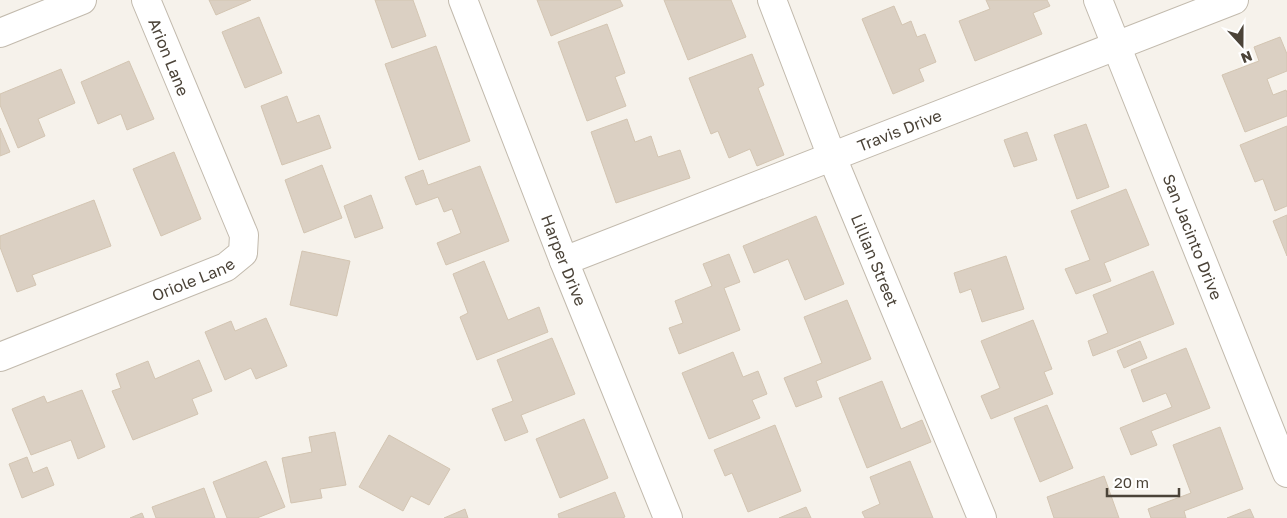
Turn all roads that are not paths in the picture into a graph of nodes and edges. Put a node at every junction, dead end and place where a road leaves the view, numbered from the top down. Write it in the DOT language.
graph roads {
  1 [pos="82,0"];
  2 [pos="146,0"];
  3 [pos="463,0"];
  4 [pos="772,0"];
  5 [pos="1098,0"];
  6 [pos="1234,0"];
  7 [pos="0,33"];
  8 [pos="1116,46"];
  9 [pos="193,114"];
  10 [pos="832,157"];
  11 [pos="564,261"];
  12 [pos="0,357"];
  13 [pos="1287,473"];
  14 [pos="668,518"];
  15 [pos="982,518"];
  1 -- 7 [label="street"];
  2 -- 9 [label="street, Arion Lane"];
  3 -- 11 [label="street, Harper Drive"];
  4 -- 10 [label="street, Lillian Street"];
  5 -- 8 [label="street, San Jacinto Drive"];
  6 -- 8 [label="street, Travis Drive"];
  8 -- 10 [label="street, Travis Drive"];
  8 -- 13 [label="street, San Jacinto Drive"];
  9 -- 12 [label="street, Oriole Lane"];
  10 -- 11 [label="street, Travis Drive"];
  10 -- 15 [label="street, Lillian Street"];
  11 -- 14 [label="street, Harper Drive"];
}
